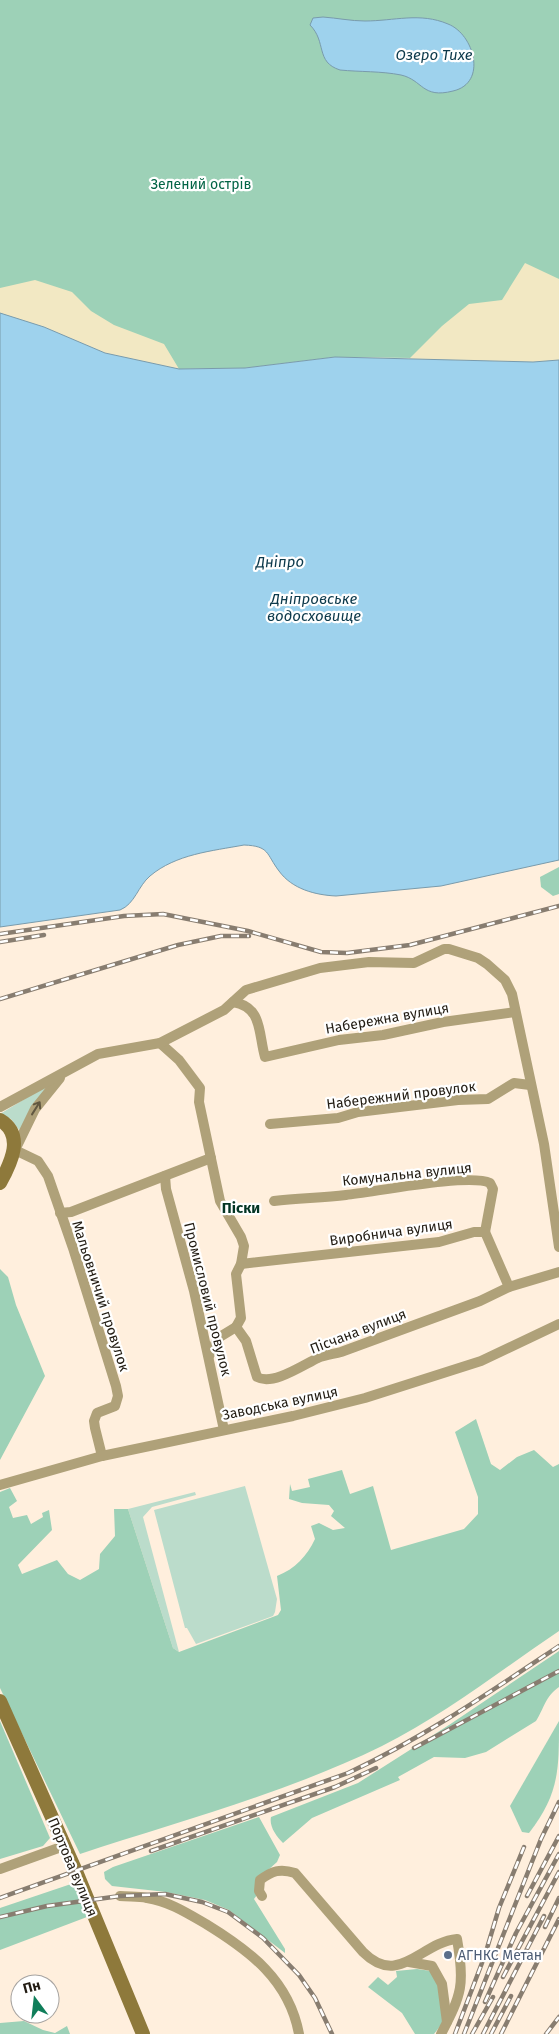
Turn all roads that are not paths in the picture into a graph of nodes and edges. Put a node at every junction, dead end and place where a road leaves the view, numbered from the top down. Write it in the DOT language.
graph roads {
  1 [pos="233,1002"];
  2 [pos="515,1012"];
  3 [pos="160,1043"];
  4 [pos="65,1072"];
  5 [pos="530,1085"];
  6 [pos="0,1107"];
  7 [pos="0,1120"];
  8 [pos="270,1124"];
  9 [pos="15,1150"];
  10 [pos="211,1158"];
  11 [pos="165,1176"];
  12 [pos="0,1183"];
  13 [pos="274,1201"];
  14 [pos="60,1213"];
  15 [pos="485,1232"];
  16 [pos="559,1247"];
  17 [pos="241,1264"];
  18 [pos="559,1272"];
  19 [pos="509,1287"];
  20 [pos="559,1324"];
  21 [pos="236,1327"];
  22 [pos="209,1356"];
  23 [pos="224,1430"];
  24 [pos="102,1456"];
  25 [pos="0,1485"];
  26 [pos="0,1701"];
  27 [pos="64,1846"];
  28 [pos="0,1869"];
  29 [pos="120,1896"];
  30 [pos="262,1896"];
  31 [pos="409,1962"];
  32 [pos="447,2022"];
  33 [pos="143,2034"];
  34 [pos="298,2034"];
  35 [pos="440,2034"];
  1 -- 2 [label="street, Набережна вулиця"];
  1 -- 2 [label="street"];
  1 -- 3 [label="street"];
  2 -- 5 [label="street"];
  3 -- 4 [label="street"];
  3 -- 10 [label="street, Промисловий провулок"];
  4 -- 6 [label="street"];
  9 -- 4 [label="street, one-way"];
  5 -- 8 [label="street, Набережний провулок"];
  5 -- 16 [label="street"];
  7 -- 9 [label="street"];
  9 -- 12 [label="street"];
  9 -- 14 [label="street, Мальовничий провулок"];
  10 -- 11 [label="street"];
  10 -- 17 [label="street, Промисловий провулок"];
  11 -- 14 [label="street"];
  11 -- 22 [label="street, Промисловий провулок"];
  13 -- 15 [label="street, Комунальна вулиця"];
  14 -- 24 [label="street, Мальовничий провулок"];
  15 -- 17 [label="street, Виробнича вулиця"];
  15 -- 19 [label="street"];
  17 -- 21 [label="street, Промисловий провулок"];
  18 -- 19 [label="street, Пісчана вулиця"];
  19 -- 21 [label="street, Пісчана вулиця"];
  20 -- 23 [label="street, Заводська вулиця"];
  21 -- 22 [label="street"];
  22 -- 23 [label="street, Промисловий провулок"];
  23 -- 24 [label="street, Заводська вулиця"];
  24 -- 25 [label="street, Заводська вулиця"];
  26 -- 27 [label="street, Портова вулиця"];
  27 -- 28 [label="street"];
  27 -- 33 [label="street, Портова вулиця"];
  29 -- 34 [label="street"];
  30 -- 31 [label="street"];
  31 -- 32 [label="street"];
  31 -- 32 [label="street"];
  32 -- 35 [label="street"];
}
